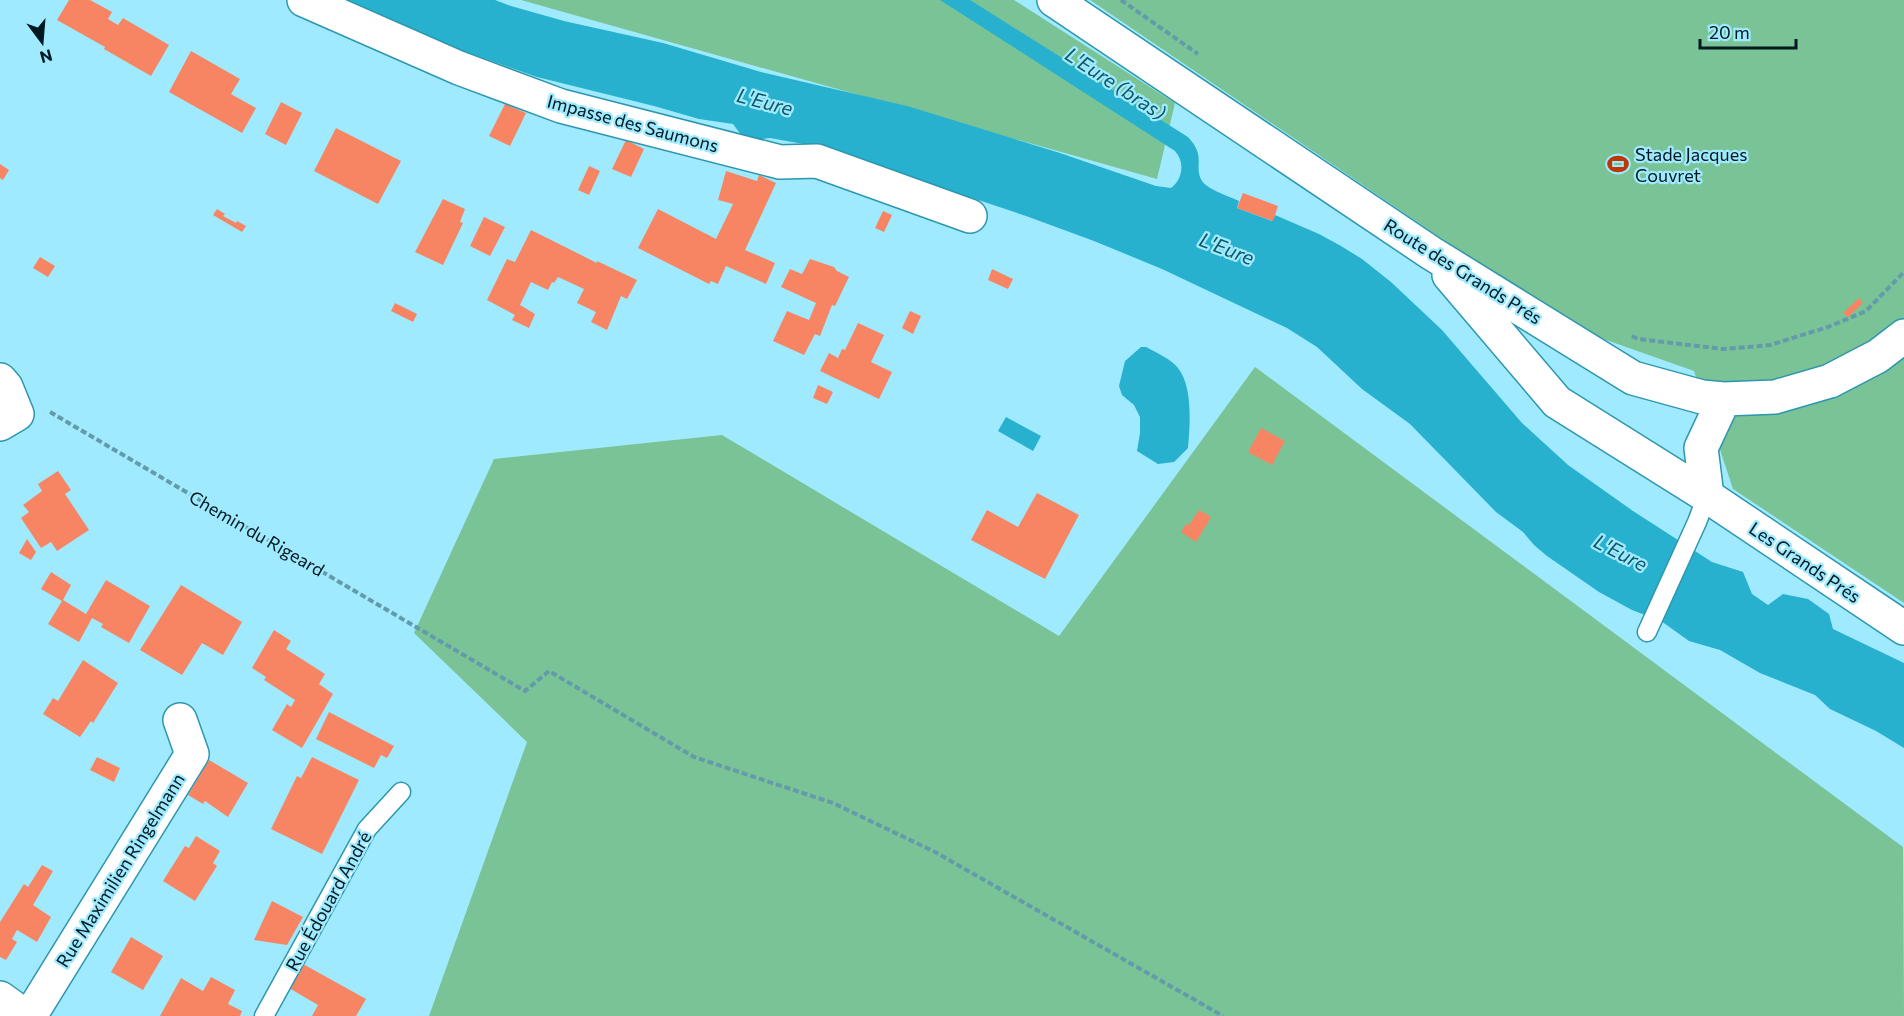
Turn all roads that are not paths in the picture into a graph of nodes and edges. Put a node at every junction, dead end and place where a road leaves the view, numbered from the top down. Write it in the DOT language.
graph roads {
  1 [pos="304,0"];
  2 [pos="1054,0"];
  3 [pos="970,216"];
  4 [pos="1431,253"];
  5 [pos="1904,336"];
  6 [pos="0,380"];
  7 [pos="1724,399"];
  8 [pos="8,419"];
  9 [pos="1702,509"];
  10 [pos="1904,628"];
  11 [pos="1647,632"];
  12 [pos="180,720"];
  13 [pos="401,792"];
  14 [pos="0,998"];
  15 [pos="25,1016"];
  16 [pos="30,1016"];
  17 [pos="264,1016"];
  1 -- 3 [label="street, Impasse des Saumons"];
  2 -- 4 [label="street, Route des Grands Prés"];
  4 -- 7 [label="street, Route des Grands Prés"];
  4 -- 9 [label="street, Les Grands Prés"];
  5 -- 7 [label="street, Route des Grands Prés"];
  6 -- 8 [label="street"];
  7 -- 9 [label="street"];
  9 -- 10 [label="street, Les Grands Prés"];
  9 -- 11 [label="lane"];
  12 -- 16 [label="street, Rue Maximilien Ringelmann"];
  13 -- 17 [label="lane, Rue Édouard André"];
  14 -- 15 [label="street"];
}
